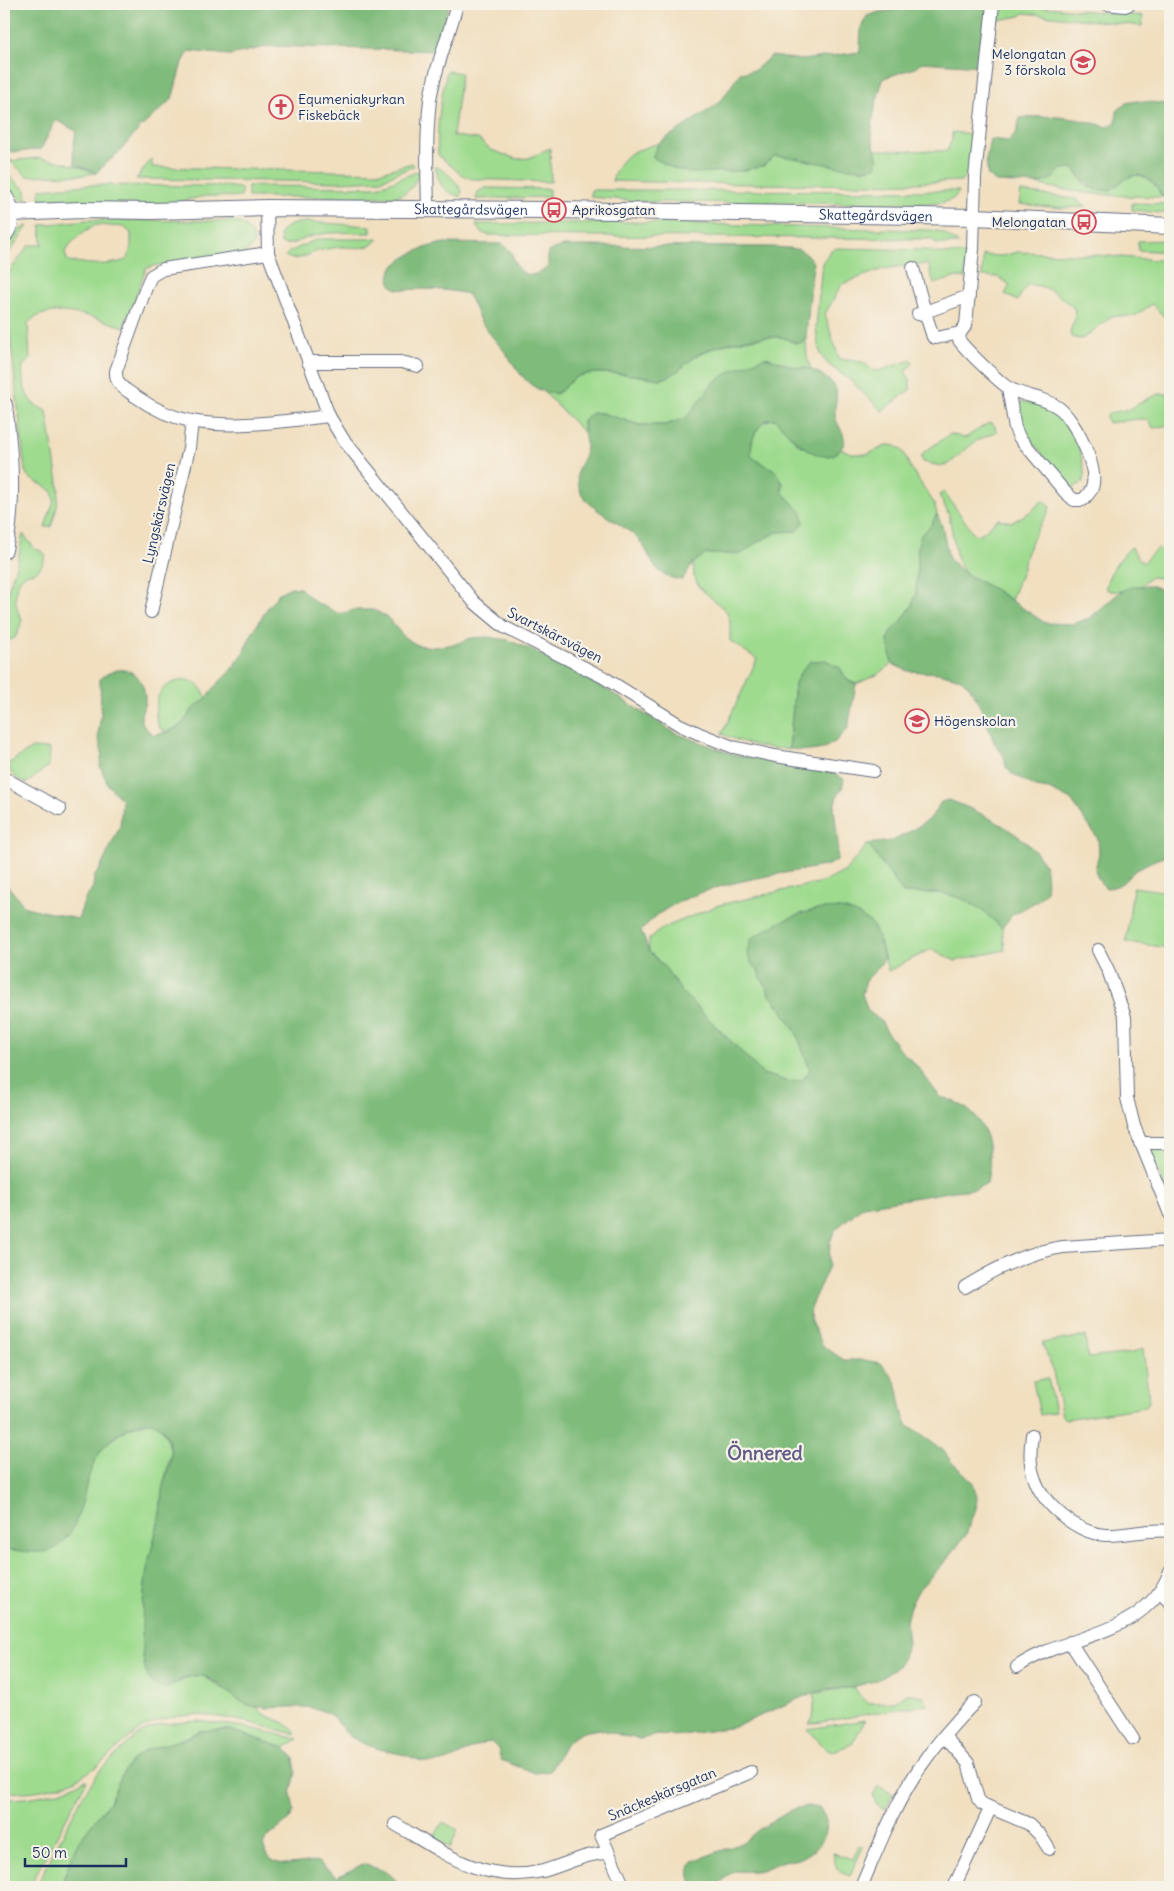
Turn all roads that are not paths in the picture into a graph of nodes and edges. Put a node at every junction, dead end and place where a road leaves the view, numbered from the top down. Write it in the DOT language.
graph roads {
  1 [pos="457,4"];
  2 [pos="994,4"];
  3 [pos="1107,4"];
  4 [pos="1130,4"];
  5 [pos="4,196"];
  6 [pos="267,208"];
  7 [pos="428,208"];
  8 [pos="11,213"];
  9 [pos="974,217"];
  10 [pos="1170,226"];
  11 [pos="4,235"];
  12 [pos="268,253"];
  13 [pos="912,268"];
  14 [pos="969,296"];
  15 [pos="922,313"];
  16 [pos="960,333"];
  17 [pos="308,362"];
  18 [pos="418,366"];
  19 [pos="1008,388"];
  20 [pos="4,405"];
  21 [pos="329,416"];
  22 [pos="192,421"];
  23 [pos="4,550"];
  24 [pos="151,612"];
  25 [pos="873,771"];
  26 [pos="4,778"];
  27 [pos="60,809"];
  28 [pos="1098,950"];
  29 [pos="1140,1142"];
  30 [pos="1170,1143"];
  31 [pos="1170,1214"];
  32 [pos="1170,1240"];
  33 [pos="965,1287"];
  34 [pos="1032,1435"];
  35 [pos="1170,1531"];
  36 [pos="1170,1572"];
  37 [pos="1160,1593"];
  38 [pos="1170,1602"];
  39 [pos="1070,1642"];
  40 [pos="1017,1667"];
  41 [pos="975,1702"];
  42 [pos="944,1736"];
  43 [pos="1133,1739"];
  44 [pos="751,1772"];
  45 [pos="990,1809"];
  46 [pos="395,1824"];
  47 [pos="1049,1849"];
  48 [pos="608,1853"];
  49 [pos="624,1887"];
  50 [pos="861,1887"];
  51 [pos="954,1887"];
  1 -- 7 [label="street"];
  2 -- 9 [label="street"];
  3 -- 4 [label="street"];
  5 -- 8 [label="street"];
  6 -- 7 [label="street, Skattegårdsvägen"];
  6 -- 8 [label="street, Skattegårdsvägen"];
  6 -- 12 [label="street, Svartskärsvägen"];
  7 -- 9 [label="street, Skattegårdsvägen"];
  8 -- 11 [label="street"];
  9 -- 10 [label="street, Skattegårdsvägen"];
  9 -- 14 [label="street"];
  12 -- 17 [label="street, Svartskärsvägen"];
  12 -- 22 [label="street"];
  13 -- 15 [label="street"];
  14 -- 15 [label="street"];
  14 -- 16 [label="street"];
  15 -- 16 [label="street"];
  16 -- 19 [label="street"];
  17 -- 18 [label="street"];
  17 -- 21 [label="street, Svartskärsvägen"];
  19 -- 19 [label="street"];
  20 -- 23 [label="street"];
  21 -- 22 [label="street"];
  21 -- 25 [label="street, Svartskärsvägen"];
  22 -- 24 [label="street, Lyngskärsvägen"];
  26 -- 27 [label="street"];
  28 -- 29 [label="street"];
  29 -- 30 [label="street"];
  29 -- 31 [label="street"];
  32 -- 33 [label="street"];
  34 -- 35 [label="street"];
  36 -- 37 [label="street"];
  37 -- 38 [label="street"];
  37 -- 39 [label="street"];
  39 -- 40 [label="street"];
  39 -- 43 [label="street"];
  41 -- 42 [label="street"];
  42 -- 45 [label="street"];
  42 -- 50 [label="street"];
  44 -- 48 [label="street, Snäckeskärsgatan"];
  45 -- 47 [label="street"];
  45 -- 51 [label="street"];
  46 -- 48 [label="street"];
  48 -- 49 [label="street, Snäckeskärsgatan"];
}
